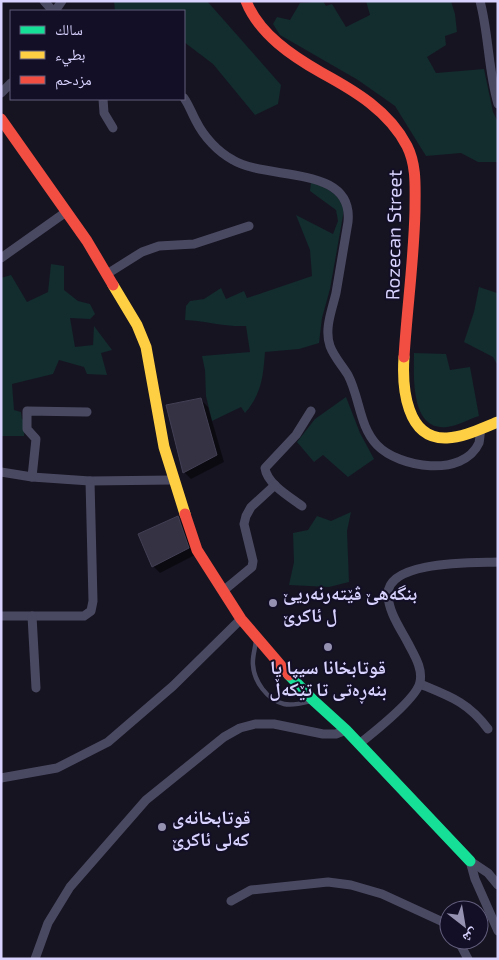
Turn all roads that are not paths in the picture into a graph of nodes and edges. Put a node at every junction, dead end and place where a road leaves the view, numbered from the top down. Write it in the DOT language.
graph roads {
  1 [pos="44,1"];
  2 [pos="246,1"];
  3 [pos="480,1"];
  4 [pos="53,10"];
  5 [pos="10,83"];
  6 [pos="1,93"];
  7 [pos="103,100"];
  8 [pos="185,100"];
  9 [pos="498,104"];
  10 [pos="1,119"];
  11 [pos="113,128"];
  12 [pos="66,212"];
  13 [pos="249,226"];
  14 [pos="1,258"];
  15 [pos="107,274"];
  16 [pos="311,411"];
  17 [pos="87,412"];
  18 [pos="498,422"];
  19 [pos="481,428"];
  20 [pos="1,472"];
  21 [pos="32,477"];
  22 [pos="174,480"];
  23 [pos="90,481"];
  24 [pos="275,485"];
  25 [pos="302,506"];
  26 [pos="498,562"];
  27 [pos="223,591"];
  28 [pos="1,616"];
  29 [pos="32,616"];
  30 [pos="241,619"];
  31 [pos="256,639"];
  32 [pos="420,684"];
  33 [pos="36,688"];
  34 [pos="313,700"];
  35 [pos="488,729"];
  36 [pos="346,730"];
  37 [pos="359,744"];
  38 [pos="1,778"];
  39 [pos="470,861"];
  40 [pos="498,885"];
  41 [pos="231,901"];
  42 [pos="439,921"];
  43 [pos="498,931"];
  44 [pos="35,959"];
  1 -- 4 [label="street"];
  2 -- 19 [label="street, Rozecan Street"];
  3 -- 9 [label="street"];
  5 -- 6 [label="street"];
  7 -- 11 [label="street"];
  8 -- 19 [label="street"];
  10 -- 12 [label="street"];
  12 -- 14 [label="street"];
  12 -- 15 [label="street"];
  13 -- 15 [label="street"];
  15 -- 22 [label="street"];
  16 -- 24 [label="street"];
  17 -- 21 [label="street"];
  18 -- 19 [label="street, Rozecan Street"];
  20 -- 21 [label="street"];
  21 -- 23 [label="street"];
  22 -- 23 [label="street"];
  22 -- 27 [label="street"];
  23 -- 29 [label="street"];
  24 -- 25 [label="street"];
  24 -- 27 [label="street"];
  26 -- 32 [label="street"];
  27 -- 30 [label="street"];
  28 -- 29 [label="street"];
  29 -- 33 [label="street"];
  30 -- 31 [label="street"];
  30 -- 38 [label="street"];
  31 -- 34 [label="street"];
  31 -- 34 [label="lane"];
  32 -- 35 [label="street"];
  32 -- 37 [label="street"];
  34 -- 36 [label="street"];
  36 -- 37 [label="street"];
  36 -- 44 [label="street"];
  37 -- 39 [label="street"];
  39 -- 40 [label="street"];
  39 -- 43 [label="street"];
  41 -- 42 [label="street"];
}
